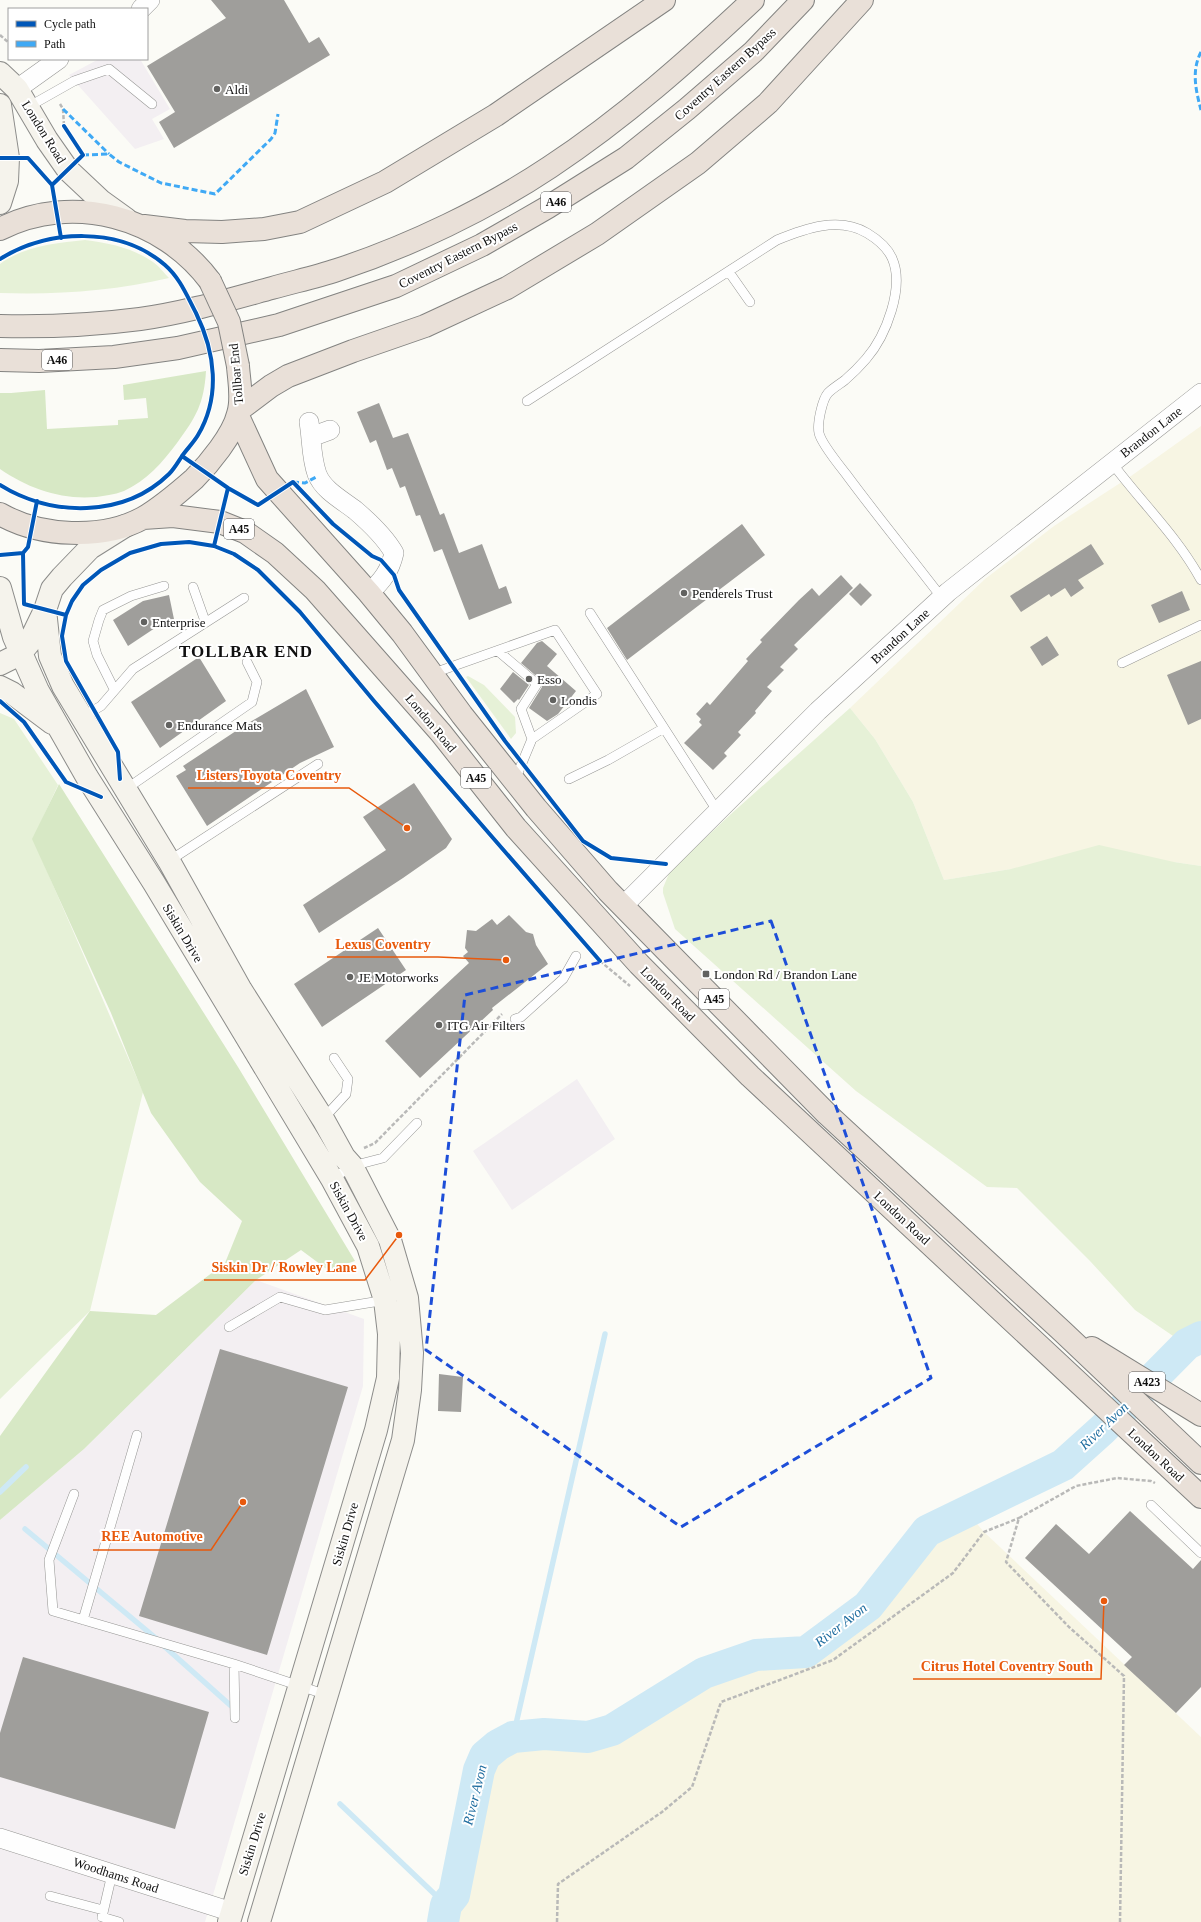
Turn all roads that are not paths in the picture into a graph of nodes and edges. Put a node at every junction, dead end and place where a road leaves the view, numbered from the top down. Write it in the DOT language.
graph roads {
  1 [pos="150,0"];
  2 [pos="664,0"];
  3 [pos="753,0"];
  4 [pos="803,0"];
  5 [pos="862,0"];
  6 [pos="142,8"];
  7 [pos="58,60"];
  8 [pos="0,73"];
  9 [pos="22,98"];
  10 [pos="152,104"];
  11 [pos="0,105"];
  12 [pos="0,203"];
  13 [pos="135,223"];
  14 [pos="0,229"];
  15 [pos="729,272"];
  16 [pos="750,302"];
  17 [pos="0,326"];
  18 [pos="0,360"];
  19 [pos="1201,393"];
  20 [pos="528,401"];
  21 [pos="239,413"];
  22 [pos="330,430"];
  23 [pos="1112,463"];
  24 [pos="0,514"];
  25 [pos="135,521"];
  26 [pos="1201,580"];
  27 [pos="164,586"];
  28 [pos="193,587"];
  29 [pos="0,588"];
  30 [pos="369,593"];
  31 [pos="244,598"];
  32 [pos="942,598"];
  33 [pos="45,610"];
  34 [pos="590,613"];
  35 [pos="205,622"];
  36 [pos="1201,625"];
  37 [pos="16,644"];
  38 [pos="498,650"];
  39 [pos="50,656"];
  40 [pos="247,662"];
  41 [pos="1122,663"];
  42 [pos="0,664"];
  43 [pos="431,674"];
  44 [pos="0,687"];
  45 [pos="114,689"];
  46 [pos="82,717"];
  47 [pos="60,728"];
  48 [pos="664,728"];
  49 [pos="532,739"];
  50 [pos="318,764"];
  51 [pos="569,779"];
  52 [pos="515,782"];
  53 [pos="126,789"];
  54 [pos="718,812"];
  55 [pos="169,862"];
  56 [pos="623,906"];
  57 [pos="576,956"];
  58 [pos="515,1019"];
  59 [pos="334,1058"];
  60 [pos="323,1119"];
  61 [pos="417,1123"];
  62 [pos="348,1161"];
  63 [pos="332,1179"];
  64 [pos="396,1299"];
  65 [pos="229,1327"];
  66 [pos="1063,1332"];
  67 [pos="1090,1352"];
  68 [pos="1201,1415"];
  69 [pos="137,1435"];
  70 [pos="1201,1463"];
  71 [pos="74,1494"];
  72 [pos="1201,1496"];
  73 [pos="1151,1505"];
  74 [pos="1201,1553"];
  75 [pos="83,1620"];
  76 [pos="234,1664"];
  77 [pos="300,1687"];
  78 [pos="327,1695"];
  79 [pos="236,1718"];
  80 [pos="0,1838"];
  81 [pos="112,1874"];
  82 [pos="50,1896"];
  83 [pos="102,1916"];
  84 [pos="230,1917"];
  85 [pos="119,1922"];
  86 [pos="259,1922"];
  1 -- 6 [label="street"];
  2 -- 13 [label="highway"];
  3 -- 17 [label="highway, A46"];
  4 -- 18 [label="highway, Coventry Eastern Bypass / A46"];
  5 -- 21 [label="highway"];
  7 -- 9 [label="street"];
  8 -- 9 [label="street, London Road"];
  9 -- 10 [label="lane"];
  9 -- 13 [label="street, London Road"];
  11 -- 12 [label="street, London Road"];
  13 -- 14 [label="highway, Tollbar End"];
  13 -- 21 [label="highway, Tollbar End, bridge"];
  15 -- 16 [label="lane"];
  15 -- 20 [label="lane"];
  15 -- 32 [label="lane"];
  19 -- 23 [label="street, Brandon Lane"];
  21 -- 25 [label="highway, Tollbar End"];
  21 -- 30 [label="highway, London Road / A45"];
  22 -- 30 [label="street"];
  23 -- 26 [label="lane"];
  23 -- 32 [label="street, Brandon Lane"];
  24 -- 25 [label="highway, Tollbar End"];
  25 -- 33 [label="street"];
  25 -- 72 [label="highway, London Road / A45"];
  27 -- 45 [label="lane"];
  28 -- 35 [label="lane"];
  29 -- 37 [label="street, Siskin Drive"];
  30 -- 43 [label="highway, London Road / A45"];
  31 -- 35 [label="lane"];
  32 -- 54 [label="street, Brandon Lane"];
  33 -- 37 [label="street"];
  33 -- 39 [label="street, Siskin Drive"];
  34 -- 48 [label="lane"];
  35 -- 45 [label="lane"];
  36 -- 41 [label="lane"];
  37 -- 39 [label="street"];
  37 -- 42 [label="street"];
  37 -- 47 [label="street, Siskin Drive"];
  38 -- 43 [label="lane"];
  38 -- 49 [label="lane"];
  38 -- 49 [label="lane"];
  39 -- 46 [label="street, Siskin Drive"];
  40 -- 53 [label="lane"];
  43 -- 52 [label="highway, London Road / A45"];
  44 -- 47 [label="street"];
  45 -- 46 [label="lane"];
  46 -- 53 [label="street, Siskin Drive"];
  47 -- 63 [label="street, Siskin Drive"];
  48 -- 51 [label="lane"];
  48 -- 54 [label="lane"];
  49 -- 52 [label="lane"];
  50 -- 55 [label="lane"];
  52 -- 56 [label="highway, London Road / A45"];
  53 -- 55 [label="street, Siskin Drive"];
  54 -- 56 [label="street, Brandon Lane"];
  55 -- 60 [label="street, Siskin Drive"];
  56 -- 66 [label="highway, London Road / A45"];
  57 -- 58 [label="lane"];
  59 -- 60 [label="lane"];
  60 -- 62 [label="street, Siskin Drive"];
  61 -- 62 [label="lane"];
  62 -- 63 [label="lane"];
  62 -- 64 [label="street, Siskin Drive"];
  63 -- 64 [label="street, Siskin Drive"];
  64 -- 65 [label="lane"];
  64 -- 77 [label="street, Siskin Drive"];
  64 -- 78 [label="street, Siskin Drive"];
  66 -- 67 [label="highway, A423"];
  67 -- 68 [label="highway, A423"];
  67 -- 70 [label="highway, London Road"];
  69 -- 75 [label="lane"];
  71 -- 75 [label="lane"];
  73 -- 74 [label="lane"];
  75 -- 76 [label="lane"];
  76 -- 77 [label="lane"];
  76 -- 79 [label="lane"];
  77 -- 78 [label="lane"];
  77 -- 84 [label="street, Siskin Drive"];
  78 -- 86 [label="street, Siskin Drive"];
  80 -- 81 [label="street, Woodhams Road"];
  81 -- 83 [label="lane"];
  81 -- 84 [label="street, Woodhams Road"];
  82 -- 83 [label="lane"];
  83 -- 85 [label="lane"];
}
